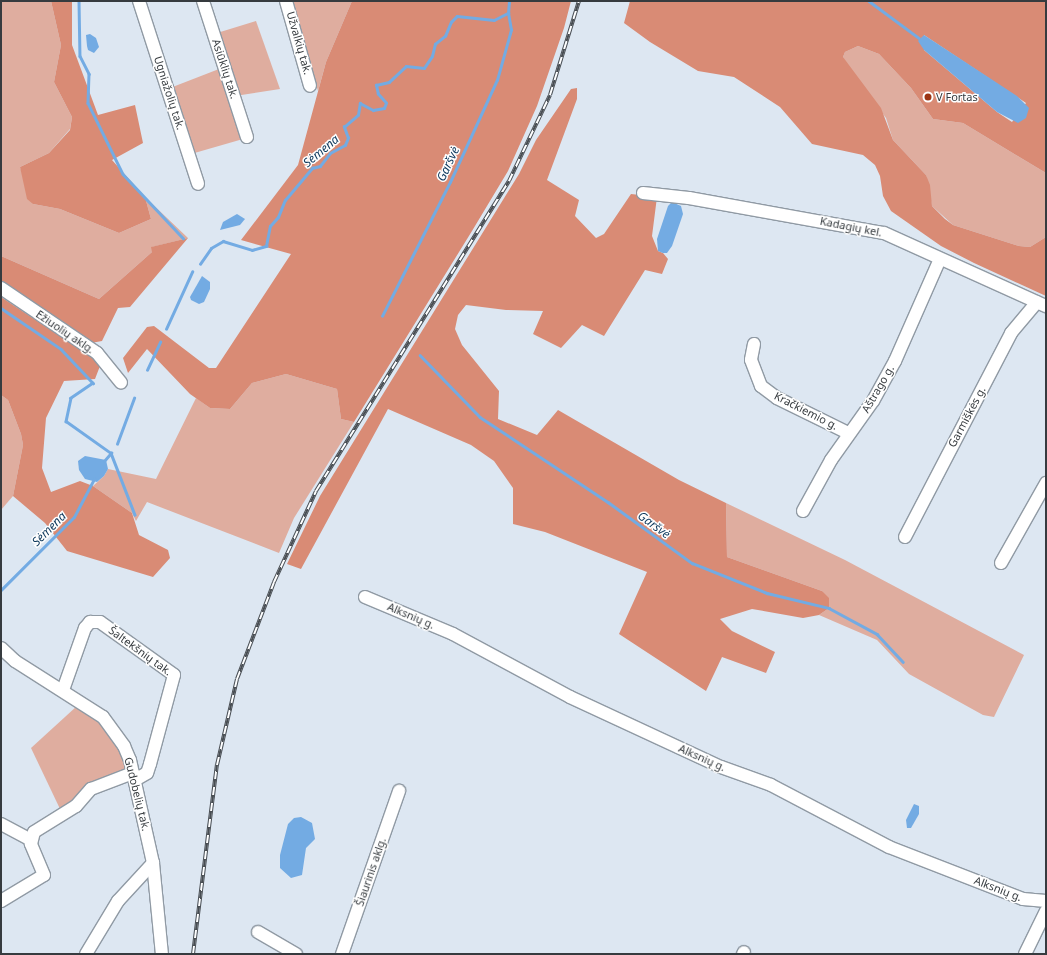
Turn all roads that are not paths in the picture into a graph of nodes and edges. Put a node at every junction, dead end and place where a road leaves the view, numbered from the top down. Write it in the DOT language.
graph roads {
  1 [pos="139,1"];
  2 [pos="203,1"];
  3 [pos="286,1"];
  4 [pos="310,86"];
  5 [pos="247,137"];
  6 [pos="198,184"];
  7 [pos="643,193"];
  8 [pos="940,259"];
  9 [pos="1,288"];
  10 [pos="1041,304"];
  11 [pos="754,344"];
  12 [pos="121,383"];
  13 [pos="848,433"];
  14 [pos="1046,483"];
  15 [pos="803,511"];
  16 [pos="905,537"];
  17 [pos="1001,563"];
  18 [pos="365,597"];
  19 [pos="1,648"];
  20 [pos="62,690"];
  21 [pos="134,777"];
  22 [pos="400,791"];
  23 [pos="1,824"];
  24 [pos="31,840"];
  25 [pos="153,863"];
  26 [pos="1,901"];
  27 [pos="1046,901"];
  28 [pos="1046,911"];
  29 [pos="258,932"];
  30 [pos="86,954"];
  31 [pos="162,954"];
  32 [pos="296,954"];
  33 [pos="342,954"];
  34 [pos="1025,954"];
  1 -- 6 [label="street, Ugniažolių tak."];
  2 -- 5 [label="street, Asiūklių tak."];
  3 -- 4 [label="street, Užvalkių tak."];
  7 -- 8 [label="street, Kadagių kel."];
  8 -- 10 [label="street, Kadagių kel."];
  8 -- 13 [label="street, Aštrago g."];
  9 -- 12 [label="street, Ežiuolių aklg."];
  10 -- 16 [label="street, Garmiškės g."];
  11 -- 13 [label="street, Kračkiemio g."];
  13 -- 15 [label="street, Aštrago g."];
  14 -- 17 [label="street"];
  18 -- 27 [label="street, Alksnių g."];
  19 -- 20 [label="street, Gudobelių tak."];
  20 -- 21 [label="street, Gudobelių tak."];
  20 -- 21 [label="street, Šaltekšnių tak."];
  21 -- 24 [label="street"];
  21 -- 25 [label="street, Gudobelių tak."];
  22 -- 33 [label="street, Šiaurinis aklg."];
  23 -- 24 [label="street"];
  24 -- 26 [label="street"];
  25 -- 30 [label="street"];
  25 -- 31 [label="street, Gudobelių tak."];
  28 -- 34 [label="street"];
  29 -- 32 [label="street"];
}
